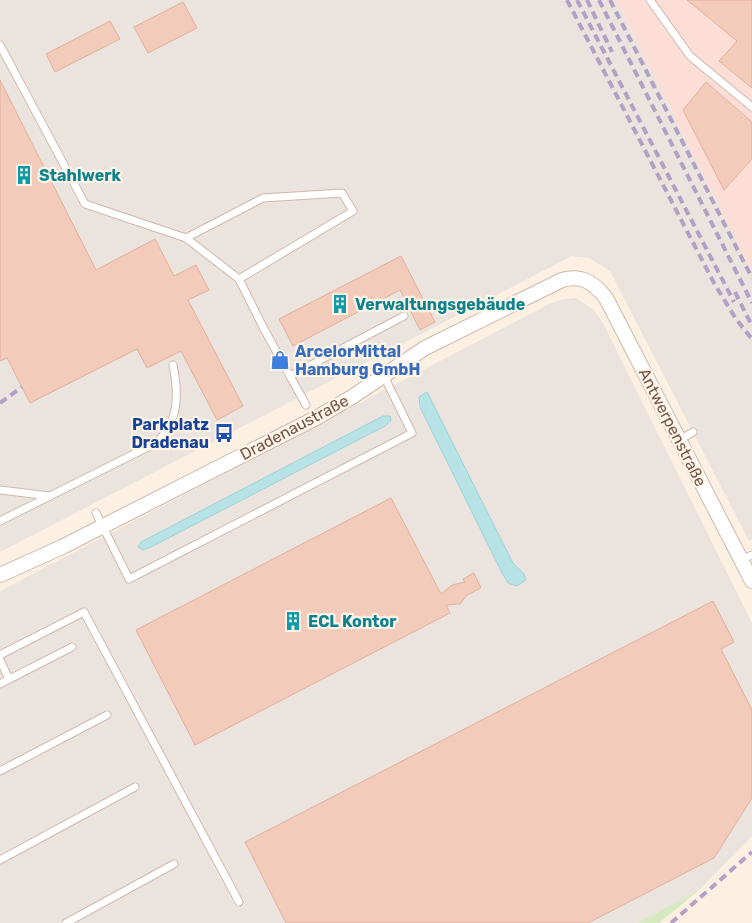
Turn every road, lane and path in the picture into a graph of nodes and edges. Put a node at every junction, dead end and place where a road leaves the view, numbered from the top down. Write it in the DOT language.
graph roads {
  1 [pos="650,0"];
  2 [pos="0,45"];
  3 [pos="752,107"];
  4 [pos="186,238"];
  5 [pos="239,279"];
  6 [pos="585,279"];
  7 [pos="404,316"];
  8 [pos="173,365"];
  9 [pos="381,372"];
  10 [pos="290,376"];
  11 [pos="306,405"];
  12 [pos="693,432"];
  13 [pos="679,440"];
  14 [pos="0,490"];
  15 [pos="50,496"];
  16 [pos="96,513"];
  17 [pos="0,521"];
  18 [pos="102,526"];
  19 [pos="746,557"];
  20 [pos="0,575"];
  21 [pos="752,581"];
  22 [pos="72,647"];
  23 [pos="0,656"];
  24 [pos="0,660"];
  25 [pos="9,679"];
  26 [pos="0,684"];
  27 [pos="108,715"];
  28 [pos="0,772"];
  29 [pos="135,787"];
  30 [pos="0,860"];
  31 [pos="174,864"];
  32 [pos="239,902"];
  33 [pos="66,923"];
  1 -- 3 [label="lane"];
  2 -- 4 [label="lane"];
  4 -- 5 [label="lane"];
  4 -- 5 [label="lane"];
  5 -- 10 [label="lane"];
  6 -- 9 [label="street, Dradenaustraße"];
  6 -- 13 [label="street, Antwerpenstraße"];
  7 -- 10 [label="lane"];
  8 -- 15 [label="lane"];
  9 -- 18 [label="street, Dradenaustraße"];
  9 -- 18 [label="lane"];
  10 -- 11 [label="lane"];
  12 -- 13 [label="lane"];
  13 -- 19 [label="street, Antwerpenstraße"];
  14 -- 15 [label="lane"];
  15 -- 17 [label="lane"];
  16 -- 18 [label="lane"];
  18 -- 20 [label="street, Dradenaustraße"];
  19 -- 21 [label="street, Antwerpenstraße"];
  22 -- 25 [label="lane"];
  23 -- 32 [label="lane"];
  24 -- 25 [label="lane"];
  25 -- 26 [label="lane"];
  27 -- 28 [label="lane"];
  29 -- 30 [label="lane"];
  31 -- 33 [label="lane"];
}
